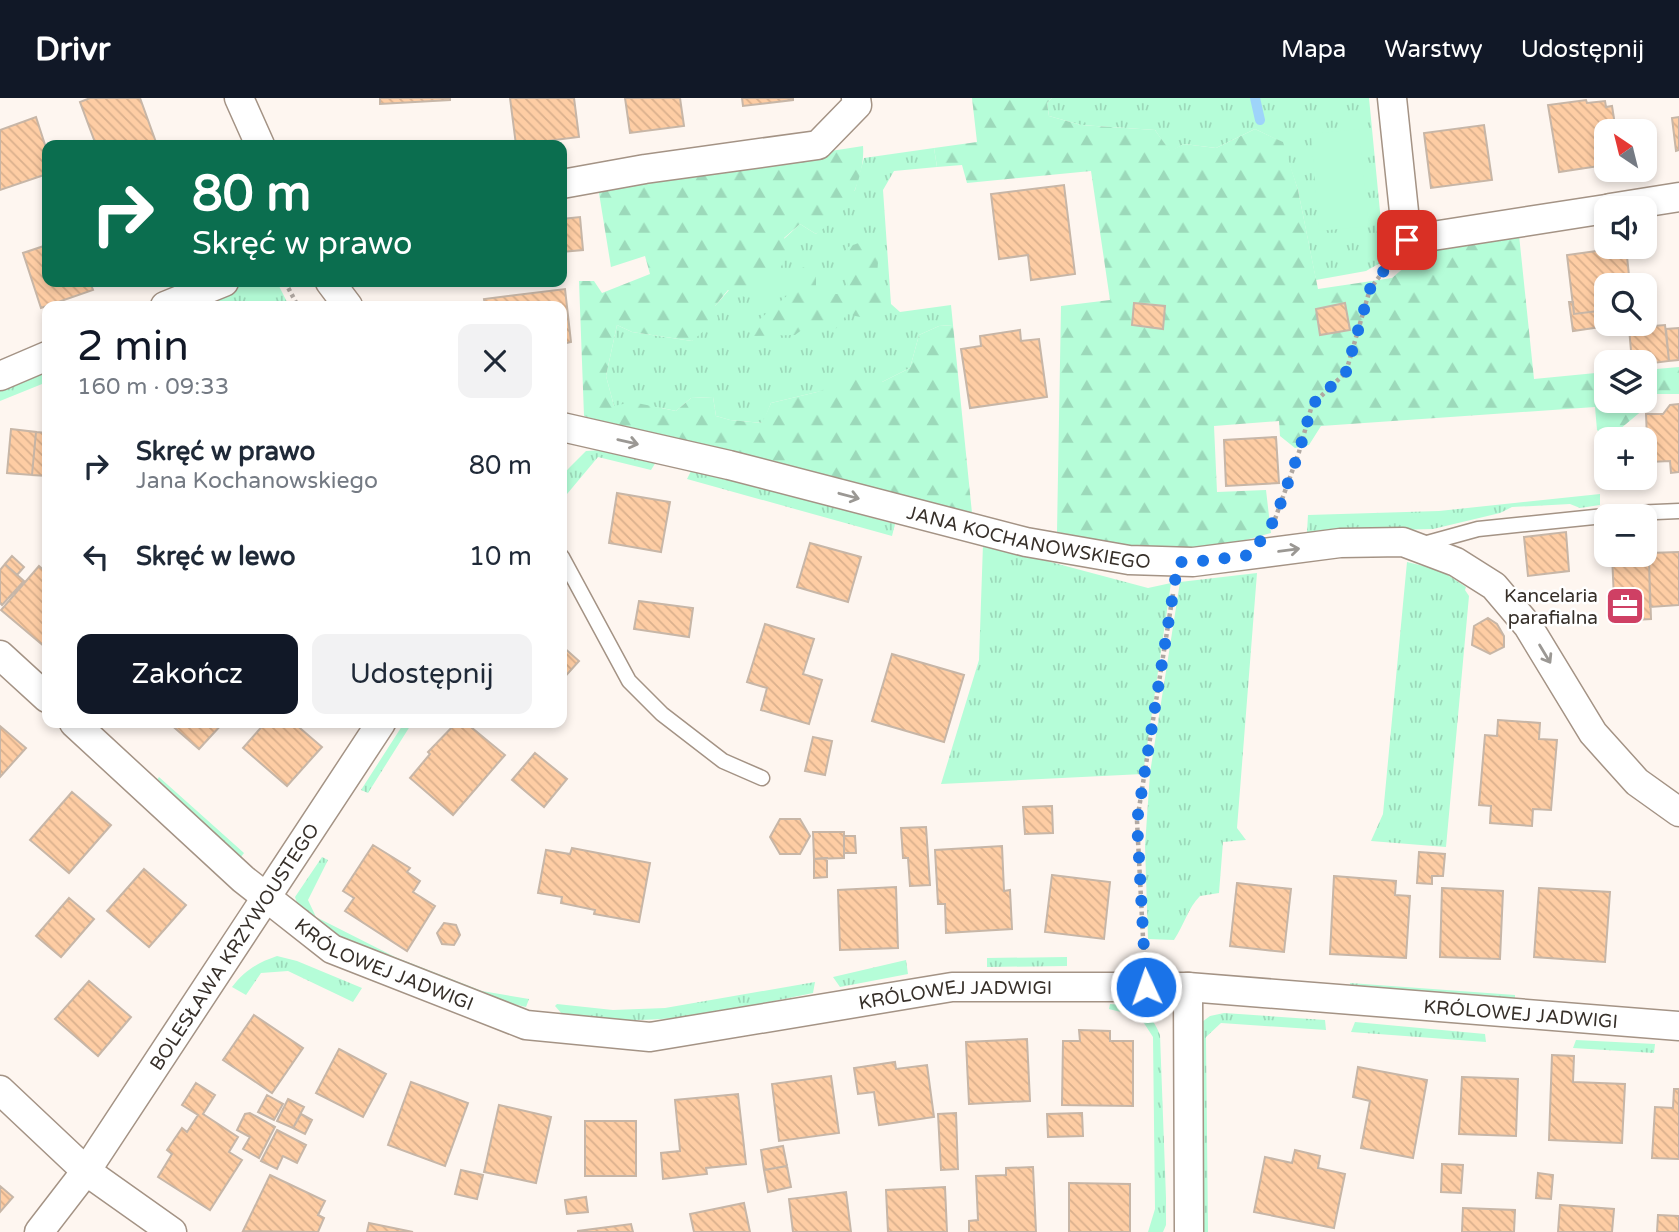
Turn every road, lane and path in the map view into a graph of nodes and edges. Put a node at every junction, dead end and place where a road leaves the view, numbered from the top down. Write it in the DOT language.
graph roads {
  1 [pos="239,98"];
  2 [pos="856,98"];
  3 [pos="1392,98"];
  4 [pos="258,140"];
  5 [pos="567,183"];
  6 [pos="1679,197"];
  7 [pos="1657,201"];
  8 [pos="1594,211"];
  9 [pos="1407,240"];
  10 [pos="211,287"];
  11 [pos="177,301"];
  12 [pos="42,358"];
  13 [pos="0,376"];
  14 [pos="567,428"];
  15 [pos="1679,512"];
  16 [pos="1415,547"];
  17 [pos="1251,555"];
  18 [pos="1178,562"];
  19 [pos="567,566"];
  20 [pos="0,655"];
  21 [pos="42,693"];
  22 [pos="79,728"];
  23 [pos="378,728"];
  24 [pos="762,778"];
  25 [pos="1679,812"];
  26 [pos="266,900"];
  27 [pos="1146,987"];
  28 [pos="1188,987"];
  29 [pos="1679,1026"];
  30 [pos="0,1090"];
  31 [pos="86,1171"];
  32 [pos="39,1232"];
  33 [pos="172,1232"];
  34 [pos="1189,1232"];
  1 -- 4 [label="street"];
  2 -- 5 [label="street"];
  3 -- 9 [label="street"];
  6 -- 7 [label="street"];
  8 -- 9 [label="street"];
  9 -- 17 [label="path"];
  10 -- 11 [label="street"];
  12 -- 13 [label="street"];
  14 -- 18 [label="street, JANA KOCHANOWSKIEGO, one-way"];
  15 -- 16 [label="lane"];
  17 -- 16 [label="street, JANA KOCHANOWSKIEGO, one-way"];
  16 -- 25 [label="street, JANA KOCHANOWSKIEGO, one-way"];
  17 -- 18 [label="street, JANA KOCHANOWSKIEGO"];
  18 -- 27 [label="path"];
  19 -- 24 [label="lane"];
  20 -- 21 [label="street"];
  22 -- 26 [label="street, KRÓLOWEJ JADWIGI"];
  23 -- 26 [label="street, BOLESŁAWA KRZYWOUSTEGO"];
  26 -- 27 [label="street, KRÓLOWEJ JADWIGI"];
  26 -- 31 [label="street, BOLESŁAWA KRZYWOUSTEGO"];
  27 -- 28 [label="street, KRÓLOWEJ JADWIGI"];
  28 -- 29 [label="street, KRÓLOWEJ JADWIGI"];
  28 -- 34 [label="street"];
  30 -- 31 [label="street"];
  31 -- 32 [label="street, BOLESŁAWA KRZYWOUSTEGO"];
  31 -- 33 [label="street"];
}
